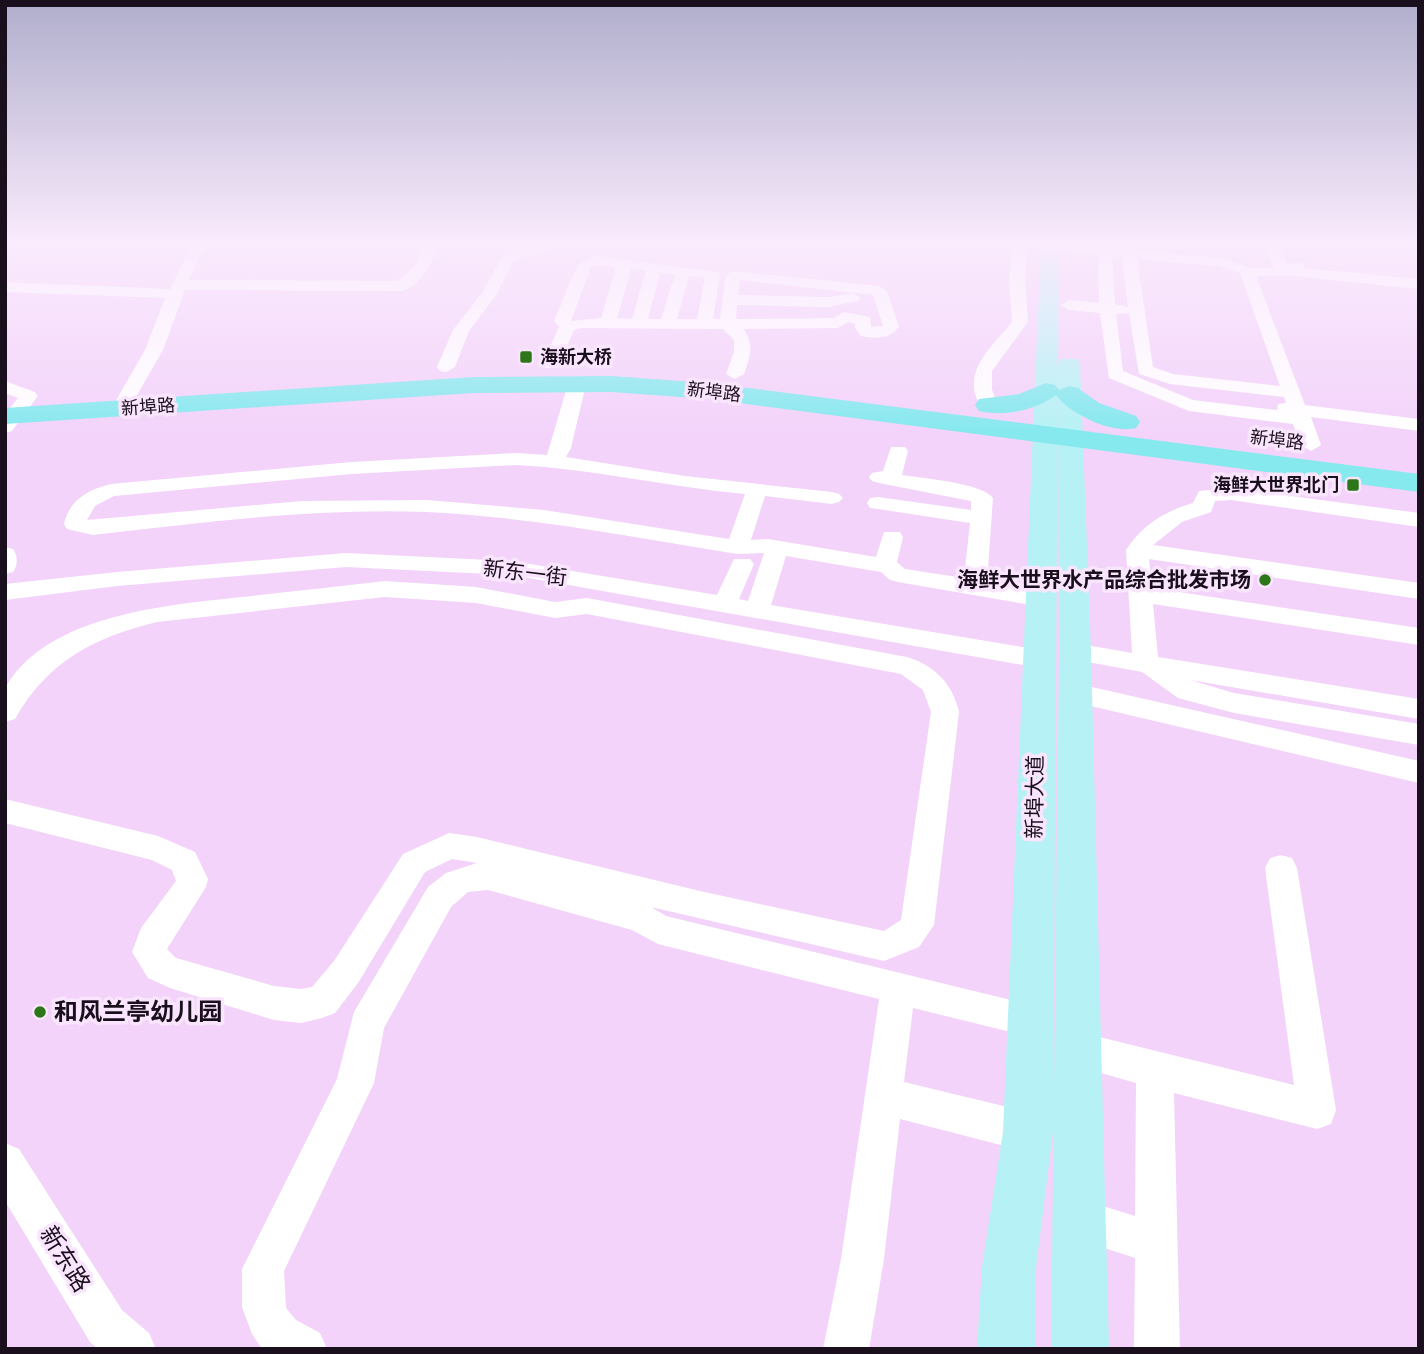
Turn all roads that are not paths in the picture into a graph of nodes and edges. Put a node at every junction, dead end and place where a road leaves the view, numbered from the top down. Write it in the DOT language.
graph roads {
  1 [pos="170,307"];
  2 [pos="479,307"];
  3 [pos="568,307"];
  4 [pos="612,307"];
  5 [pos="643,307"];
  6 [pos="673,307"];
  7 [pos="707,307"];
  8 [pos="729,307"];
  9 [pos="732,307"];
  10 [pos="857,307"];
  11 [pos="884,307"];
  12 [pos="1019,307"];
  13 [pos="1060,307"];
  14 [pos="1069,307"];
  15 [pos="1099,307"];
  16 [pos="1140,307"];
  17 [pos="1260,307"];
  18 [pos="1107,308"];
  19 [pos="886,312"];
  20 [pos="1141,312"];
  21 [pos="844,317"];
  22 [pos="607,324"];
  23 [pos="638,324"];
  24 [pos="704,324"];
  25 [pos="667,325"];
  26 [pos="567,327"];
  27 [pos="551,364"];
  28 [pos="446,367"];
  29 [pos="735,374"];
  30 [pos="577,384"];
  31 [pos="126,398"];
  32 [pos="11,407"];
  33 [pos="1298,407"];
  34 [pos="991,416"];
  35 [pos="1419,418"];
  36 [pos="1057,425"];
  37 [pos="1419,425"];
  38 [pos="1126,433"];
  39 [pos="1311,445"];
  40 [pos="898,451"];
  41 [pos="1419,458"];
  42 [pos="554,461"];
  43 [pos="925,461"];
  44 [pos="1419,483"];
  45 [pos="922,484"];
  46 [pos="757,489"];
  47 [pos="832,498"];
  48 [pos="877,503"];
  49 [pos="982,518"];
  50 [pos="1419,520"];
  51 [pos="892,537"];
  52 [pos="777,548"];
  53 [pos="1137,550"];
  54 [pos="5,554"];
  55 [pos="739,556"];
  56 [pos="885,565"];
  57 [pos="5,567"];
  58 [pos="573,579"];
  59 [pos="975,588"];
  60 [pos="1419,591"];
  61 [pos="5,592"];
  62 [pos="1141,594"];
  63 [pos="1042,599"];
  64 [pos="725,605"];
  65 [pos="555,610"];
  66 [pos="757,610"];
  67 [pos="1419,637"];
  68 [pos="1057,656"];
  69 [pos="1146,664"];
  70 [pos="1074,693"];
  71 [pos="1419,709"];
  72 [pos="5,712"];
  73 [pos="1419,735"];
  74 [pos="1419,772"];
  75 [pos="5,811"];
  76 [pos="1282,868"];
  77 [pos="899,987"];
  78 [pos="1031,1020"];
  79 [pos="1079,1050"];
  80 [pos="1155,1070"];
  81 [pos="883,1096"];
  82 [pos="1028,1132"];
  83 [pos="5,1163"];
  84 [pos="1080,1220"];
  85 [pos="1156,1244"];
  86 [pos="133,1349"];
  87 [pos="304,1349"];
  88 [pos="846,1349"];
  89 [pos="1006,1349"];
  90 [pos="1080,1349"];
  91 [pos="1157,1349"];
  1 -- 31 [label="street"];
  2 -- 28 [label="street"];
  3 -- 26 [label="street"];
  4 -- 22 [label="street"];
  5 -- 23 [label="street"];
  6 -- 25 [label="street"];
  7 -- 24 [label="street"];
  8 -- 24 [label="street"];
  8 -- 29 [label="street"];
  9 -- 21 [label="street"];
  10 -- 19 [label="street"];
  11 -- 19 [label="street"];
  12 -- 34 [label="street"];
  13 -- 36 [label="main road, 新埠大道"];
  14 -- 36 [label="main road, 新埠大道"];
  15 -- 18 [label="street"];
  16 -- 20 [label="street"];
  17 -- 33 [label="street"];
  18 -- 20 [label="street"];
  18 -- 33 [label="street"];
  19 -- 21 [label="street"];
  20 -- 33 [label="street"];
  22 -- 23 [label="street"];
  22 -- 26 [label="street"];
  23 -- 25 [label="street"];
  24 -- 25 [label="street"];
  26 -- 27 [label="street"];
  27 -- 28 [label="highway, 新埠路"];
  27 -- 29 [label="highway, 新埠路"];
  28 -- 31 [label="highway, 新埠路"];
  29 -- 34 [label="highway, 新埠路"];
  30 -- 31 [label="highway, 新埠路"];
  30 -- 34 [label="highway, 新埠路"];
  30 -- 42 [label="street"];
  31 -- 32 [label="highway, 新埠路"];
  33 -- 35 [label="street"];
  33 -- 37 [label="street"];
  33 -- 39 [label="street"];
  34 -- 36 [label="highway"];
  34 -- 36 [label="highway"];
  36 -- 38 [label="highway"];
  36 -- 38 [label="highway"];
  36 -- 63 [label="main road, 新埠大道"];
  36 -- 68 [label="main road, 新埠大道"];
  38 -- 39 [label="highway, 新埠路"];
  38 -- 44 [label="highway, 新埠路"];
  39 -- 41 [label="highway, 新埠路"];
  40 -- 45 [label="street"];
  42 -- 46 [label="street"];
  42 -- 55 [label="street"];
  43 -- 45 [label="street"];
  45 -- 49 [label="street"];
  46 -- 47 [label="street"];
  46 -- 55 [label="street"];
  48 -- 49 [label="street"];
  49 -- 59 [label="street"];
  50 -- 53 [label="street"];
  51 -- 56 [label="street"];
  52 -- 55 [label="street"];
  52 -- 56 [label="street"];
  52 -- 66 [label="street"];
  53 -- 60 [label="street"];
  53 -- 62 [label="street"];
  54 -- 57 [label="street"];
  55 -- 64 [label="street"];
  56 -- 59 [label="street"];
  58 -- 61 [label="street, 新东一街"];
  58 -- 64 [label="street, 新东一街"];
  58 -- 65 [label="street"];
  59 -- 63 [label="street"];
  62 -- 67 [label="street"];
  62 -- 69 [label="street"];
  63 -- 68 [label="main road, 新埠大道"];
  64 -- 66 [label="street, 新东一街"];
  65 -- 72 [label="street"];
  65 -- 75 [label="street"];
  66 -- 68 [label="street, 新东一街"];
  68 -- 69 [label="street, 新东一街"];
  68 -- 70 [label="main road, 新埠大道"];
  68 -- 78 [label="main road, 新埠大道"];
  69 -- 71 [label="street, 新东一街"];
  69 -- 73 [label="street"];
  70 -- 74 [label="street"];
  70 -- 79 [label="main road, 新埠大道"];
  76 -- 80 [label="street"];
  77 -- 78 [label="street"];
  77 -- 81 [label="street"];
  77 -- 87 [label="street"];
  78 -- 82 [label="main road, 新埠大道"];
  79 -- 80 [label="street"];
  79 -- 84 [label="main road, 新埠大道"];
  80 -- 85 [label="street"];
  81 -- 82 [label="street"];
  81 -- 88 [label="street"];
  82 -- 89 [label="main road, 新埠大道"];
  83 -- 86 [label="street, 新东路"];
  84 -- 85 [label="street"];
  84 -- 90 [label="main road, 新埠大道"];
  85 -- 91 [label="street"];
}
